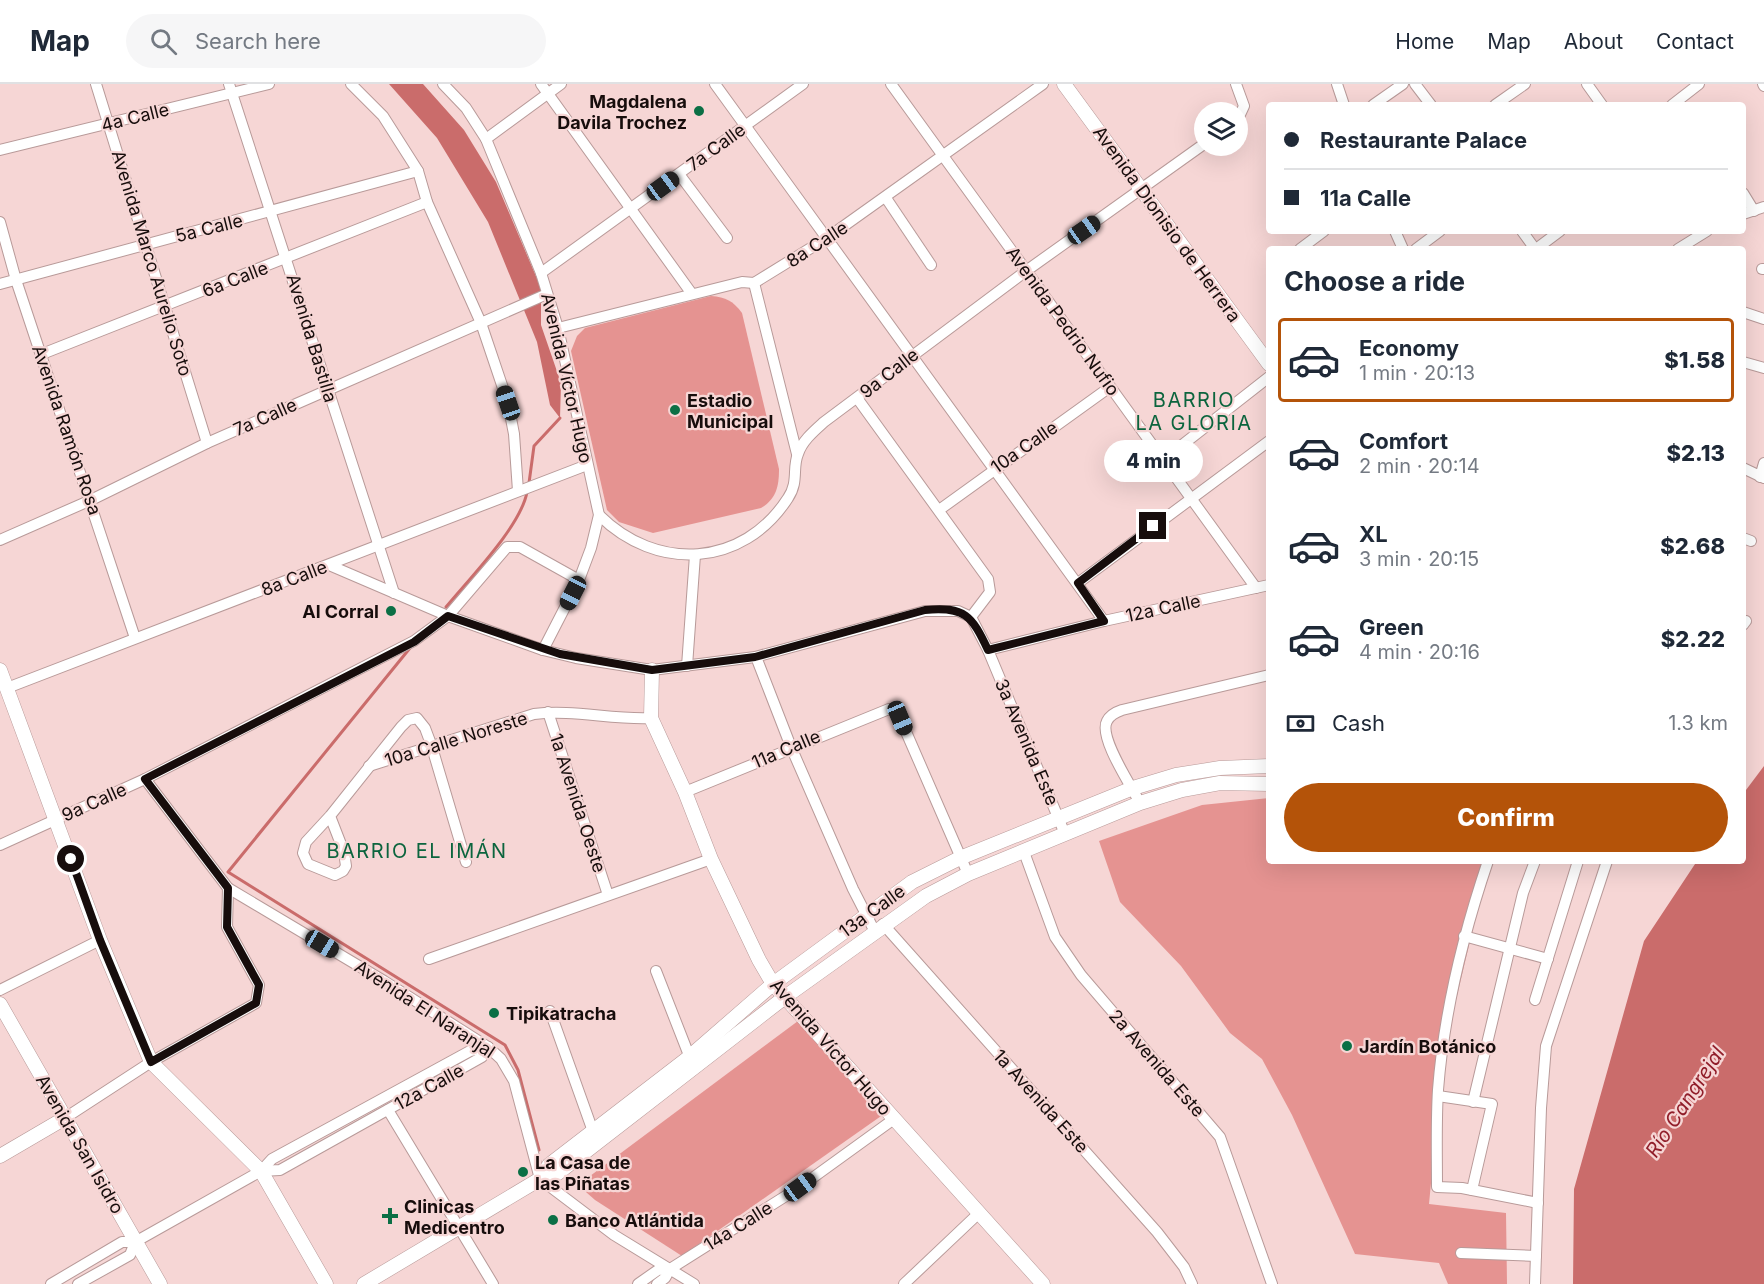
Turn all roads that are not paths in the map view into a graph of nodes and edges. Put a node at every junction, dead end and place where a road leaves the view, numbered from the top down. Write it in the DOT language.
graph roads {
  1 [pos="96,84"];
  2 [pos="269,84"];
  3 [pos="351,84"];
  4 [pos="444,84"];
  5 [pos="541,84"];
  6 [pos="561,84"];
  7 [pos="715,84"];
  8 [pos="803,84"];
  9 [pos="891,84"];
  10 [pos="1043,84"];
  11 [pos="1064,84"];
  12 [pos="1236,84"];
  13 [pos="1336,84"];
  14 [pos="1403,84"];
  15 [pos="1415,84"];
  16 [pos="1525,84"];
  17 [pos="1587,84"];
  18 [pos="1699,84"];
  19 [pos="230,89"];
  20 [pos="548,94"];
  21 [pos="1243,102"];
  22 [pos="1343,102"];
  23 [pos="1377,102"];
  24 [pos="1429,102"];
  25 [pos="1499,102"];
  26 [pos="1600,102"];
  27 [pos="1676,102"];
  28 [pos="108,123"];
  29 [pos="745,126"];
  30 [pos="486,139"];
  31 [pos="0,150"];
  32 [pos="1194,151"];
  33 [pos="944,157"];
  34 [pos="417,171"];
  35 [pos="679,174"];
  36 [pos="1141,189"];
  37 [pos="886,198"];
  38 [pos="427,202"];
  39 [pos="631,209"];
  40 [pos="272,212"];
  41 [pos="0,222"];
  42 [pos="1320,234"];
  43 [pos="1436,234"];
  44 [pos="1556,234"];
  45 [pos="1702,234"];
  46 [pos="727,238"];
  47 [pos="827,238"];
  48 [pos="145,245"];
  49 [pos="1304,246"];
  50 [pos="1420,246"];
  51 [pos="1539,246"];
  52 [pos="1683,246"];
  53 [pos="287,258"];
  54 [pos="931,264"];
  55 [pos="1026,271"];
  56 [pos="541,273"];
  57 [pos="16,280"];
  58 [pos="754,283"];
  59 [pos="0,284"];
  60 [pos="547,294"];
  61 [pos="692,294"];
  62 [pos="166,305"];
  63 [pos="1746,313"];
  64 [pos="1764,319"];
  65 [pos="481,323"];
  66 [pos="558,328"];
  67 [pos="42,354"];
  68 [pos="912,355"];
  69 [pos="1266,360"];
  70 [pos="1746,363"];
  71 [pos="1764,368"];
  72 [pos="1266,379"];
  73 [pos="1110,387"];
  74 [pos="327,389"];
  75 [pos="857,399"];
  76 [pos="207,442"];
  77 [pos="1266,443"];
  78 [pos="797,454"];
  79 [pos="1163,460"];
  80 [pos="1764,462"];
  81 [pos="587,465"];
  82 [pos="994,468"];
  83 [pos="1746,469"];
  84 [pos="1762,477"];
  85 [pos="518,491"];
  86 [pos="1190,498"];
  87 [pos="91,500"];
  88 [pos="939,510"];
  89 [pos="599,515"];
  90 [pos="0,540"];
  91 [pos="377,546"];
  92 [pos="695,555"];
  93 [pos="329,565"];
  94 [pos="579,580"];
  95 [pos="1078,583"];
  96 [pos="1266,586"];
  97 [pos="1256,588"];
  98 [pos="394,593"];
  99 [pos="448,616"];
  100 [pos="971,617"];
  101 [pos="1104,621"];
  102 [pos="135,638"];
  103 [pos="543,650"];
  104 [pos="988,650"];
  105 [pos="758,662"];
  106 [pos="687,666"];
  107 [pos="0,670"];
  108 [pos="652,670"];
  109 [pos="1266,676"];
  110 [pos="4,689"];
  111 [pos="548,712"];
  112 [pos="651,718"];
  113 [pos="431,744"];
  114 [pos="791,747"];
  115 [pos="368,766"];
  116 [pos="1266,766"];
  117 [pos="145,779"];
  118 [pos="1266,784"];
  119 [pos="1132,788"];
  120 [pos="685,792"];
  121 [pos="1140,803"];
  122 [pos="330,816"];
  123 [pos="1058,817"];
  124 [pos="57,818"];
  125 [pos="1065,834"];
  126 [pos="0,845"];
  127 [pos="1024,852"];
  128 [pos="960,858"];
  129 [pos="711,859"];
  130 [pos="466,862"];
  131 [pos="1487,864"];
  132 [pos="1534,864"];
  133 [pos="1577,864"];
  134 [pos="1605,864"];
  135 [pos="968,874"];
  136 [pos="228,888"];
  137 [pos="608,894"];
  138 [pos="865,915"];
  139 [pos="879,927"];
  140 [pos="1464,936"];
  141 [pos="100,940"];
  142 [pos="1510,949"];
  143 [pos="429,959"];
  144 [pos="1548,959"];
  145 [pos="656,971"];
  146 [pos="773,984"];
  147 [pos="0,990"];
  148 [pos="785,997"];
  149 [pos="1535,1000"];
  150 [pos="0,1004"];
  151 [pos="550,1011"];
  152 [pos="488,1047"];
  153 [pos="151,1062"];
  154 [pos="692,1063"];
  155 [pos="1438,1096"];
  156 [pos="1473,1102"];
  157 [pos="388,1110"];
  158 [pos="65,1118"];
  159 [pos="894,1119"];
  160 [pos="596,1137"];
  161 [pos="0,1156"];
  162 [pos="261,1171"];
  163 [pos="540,1179"];
  164 [pos="1472,1190"];
  165 [pos="1538,1203"];
  166 [pos="979,1213"];
  167 [pos="460,1226"];
  168 [pos="135,1242"];
  169 [pos="1461,1253"];
  170 [pos="1536,1256"];
  171 [pos="670,1269"];
  172 [pos="51,1284"];
  173 [pos="78,1284"];
  174 [pos="160,1284"];
  175 [pos="326,1284"];
  176 [pos="364,1284"];
  177 [pos="493,1284"];
  178 [pos="638,1284"];
  179 [pos="657,1284"];
  180 [pos="694,1284"];
  181 [pos="903,1284"];
  182 [pos="1044,1284"];
  183 [pos="1192,1284"];
  184 [pos="1272,1284"];
  185 [pos="1535,1284"];
  1 -- 28 [label="street, Avenida Marco Aurelio Soto"];
  2 -- 19 [label="street, 4a Calle"];
  3 -- 34 [label="street"];
  4 -- 30 [label="street, Avenida Víctor Hugo"];
  5 -- 20 [label="street"];
  6 -- 20 [label="street"];
  7 -- 29 [label="street"];
  8 -- 29 [label="street, 7a Calle"];
  9 -- 33 [label="street, Avenida Pedrio Nufio"];
  10 -- 33 [label="street, 8a Calle"];
  11 -- 36 [label="street, Avenida Dionisio de Herrera"];
  12 -- 21 [label="street"];
  13 -- 22 [label="street"];
  14 -- 23 [label="street"];
  15 -- 24 [label="street"];
  16 -- 25 [label="street"];
  17 -- 26 [label="street"];
  18 -- 27 [label="street"];
  19 -- 28 [label="street, 4a Calle"];
  19 -- 40 [label="street, Avenida Bastilla"];
  20 -- 30 [label="street"];
  20 -- 39 [label="street"];
  28 -- 31 [label="street, 4a Calle"];
  28 -- 48 [label="street, Avenida Marco Aurelio Soto"];
  29 -- 35 [label="street, 7a Calle"];
  29 -- 47 [label="street"];
  30 -- 56 [label="street, Avenida Víctor Hugo"];
  32 -- 36 [label="street, 9a Calle"];
  33 -- 37 [label="street, 8a Calle"];
  33 -- 55 [label="street, Avenida Pedrio Nufio"];
  34 -- 38 [label="street"];
  34 -- 40 [label="street, 5a Calle"];
  35 -- 39 [label="street, 7a Calle"];
  35 -- 46 [label="street"];
  36 -- 55 [label="street, 9a Calle"];
  36 -- 69 [label="street, Avenida Dionisio de Herrera"];
  37 -- 47 [label="street, 8a Calle"];
  37 -- 54 [label="street"];
  38 -- 53 [label="street, 6a Calle"];
  38 -- 65 [label="street"];
  39 -- 56 [label="street, 7a Calle"];
  39 -- 61 [label="street"];
  40 -- 48 [label="street, 5a Calle"];
  40 -- 53 [label="street, Avenida Bastilla"];
  41 -- 57 [label="street, Avenida Ramón Rosa"];
  42 -- 49 [label="street"];
  43 -- 50 [label="street"];
  44 -- 51 [label="street"];
  45 -- 52 [label="street"];
  47 -- 58 [label="street, 8a Calle"];
  47 -- 68 [label="street"];
  48 -- 57 [label="street, 5a Calle"];
  48 -- 62 [label="street, Avenida Marco Aurelio Soto"];
  53 -- 62 [label="street, 6a Calle"];
  53 -- 74 [label="street, Avenida Bastilla"];
  55 -- 68 [label="street, 9a Calle"];
  55 -- 73 [label="street, Avenida Pedrio Nufio"];
  56 -- 60 [label="street, Avenida Víctor Hugo"];
  57 -- 59 [label="street, 5a Calle"];
  57 -- 67 [label="street, Avenida Ramón Rosa"];
  58 -- 61 [label="street, 8a Calle"];
  58 -- 78 [label="street"];
  60 -- 65 [label="street, 7a Calle"];
  60 -- 66 [label="street, Avenida Víctor Hugo"];
  61 -- 66 [label="street, 8a Calle"];
  62 -- 67 [label="street, 6a Calle"];
  62 -- 76 [label="street, Avenida Marco Aurelio Soto"];
  63 -- 64 [label="street"];
  65 -- 74 [label="street, 7a Calle"];
  65 -- 85 [label="street"];
  66 -- 81 [label="street, Avenida Víctor Hugo"];
  67 -- 87 [label="street, Avenida Ramón Rosa"];
  68 -- 75 [label="street, 9a Calle"];
  68 -- 82 [label="street"];
  70 -- 71 [label="street"];
  72 -- 79 [label="street"];
  73 -- 79 [label="street, Avenida Pedrio Nufio"];
  73 -- 82 [label="street, 10a Calle"];
  74 -- 76 [label="street, 7a Calle"];
  74 -- 91 [label="street, Avenida Bastilla"];
  75 -- 78 [label="street, 9a Calle"];
  75 -- 88 [label="street"];
  76 -- 87 [label="street, 7a Calle"];
  77 -- 86 [label="street"];
  78 -- 92 [label="street"];
  79 -- 86 [label="street, Avenida Pedrio Nufio"];
  80 -- 84 [label="street"];
  81 -- 85 [label="street, 8a Calle"];
  81 -- 89 [label="street, Avenida Víctor Hugo"];
  82 -- 88 [label="street, 10a Calle"];
  82 -- 95 [label="street"];
  83 -- 84 [label="street"];
  85 -- 91 [label="street, 8a Calle"];
  86 -- 95 [label="street"];
  86 -- 97 [label="street, Avenida Pedrio Nufio"];
  87 -- 90 [label="street, 7a Calle"];
  87 -- 102 [label="street, Avenida Ramón Rosa"];
  88 -- 100 [label="street"];
  89 -- 92 [label="street"];
  89 -- 94 [label="street, Avenida Víctor Hugo"];
  91 -- 93 [label="street, 8a Calle"];
  91 -- 98 [label="street, Avenida Bastilla"];
  92 -- 106 [label="street"];
  93 -- 98 [label="street"];
  93 -- 102 [label="street, 8a Calle"];
  94 -- 99 [label="street, 9a Calle"];
  94 -- 103 [label="street, Avenida Víctor Hugo"];
  95 -- 101 [label="street"];
  96 -- 97 [label="street, 12a Calle"];
  97 -- 101 [label="street, 12a Calle"];
  98 -- 99 [label="street"];
  99 -- 103 [label="street"];
  99 -- 117 [label="street, 9a Calle"];
  100 -- 104 [label="street, 3a Avenida Este"];
  100 -- 106 [label="street"];
  101 -- 104 [label="street, 12a Calle"];
  102 -- 110 [label="street, 8a Calle"];
  103 -- 108 [label="street"];
  104 -- 123 [label="street, 3a Avenida Este"];
  105 -- 114 [label="street, 1a Avenida Este"];
  106 -- 108 [label="street"];
  107 -- 110 [label="street"];
  108 -- 112 [label="street, Avenida Víctor Hugo"];
  109 -- 119 [label="street"];
  110 -- 124 [label="street"];
  111 -- 112 [label="street, 10a Calle Noreste"];
  111 -- 113 [label="street, 10a Calle Noreste"];
  111 -- 137 [label="street, 1a Avenida Oeste"];
  112 -- 120 [label="street, Avenida Víctor Hugo"];
  113 -- 115 [label="street, 10a Calle Noreste"];
  113 -- 115 [label="street"];
  113 -- 130 [label="street"];
  114 -- 120 [label="street, 11a Calle"];
  114 -- 128 [label="street, 11a Calle"];
  114 -- 138 [label="street, 1a Avenida Este"];
  115 -- 122 [label="street"];
  116 -- 119 [label="street, 13a Calle"];
  117 -- 124 [label="street, 9a Calle"];
  117 -- 136 [label="street, Avenida El Naranjal"];
  118 -- 121 [label="street, 13a Calle"];
  119 -- 121 [label="street"];
  119 -- 123 [label="street, 13a Calle"];
  120 -- 129 [label="street, Avenida Víctor Hugo"];
  121 -- 125 [label="street, 13a Calle"];
  122 -- 122 [label="street"];
  123 -- 125 [label="street, 3a Avenida Este"];
  123 -- 128 [label="street, 13a Calle"];
  124 -- 126 [label="street, 9a Calle"];
  124 -- 141 [label="street"];
  125 -- 127 [label="street, 13a Calle"];
  127 -- 135 [label="street, 13a Calle"];
  127 -- 184 [label="street, 2a Avenida Este"];
  128 -- 135 [label="street"];
  128 -- 138 [label="street, 13a Calle"];
  129 -- 137 [label="street"];
  129 -- 146 [label="street, Avenida Víctor Hugo"];
  131 -- 140 [label="street"];
  132 -- 142 [label="street"];
  133 -- 144 [label="street"];
  134 -- 165 [label="street"];
  135 -- 139 [label="street, 13a Calle"];
  136 -- 152 [label="street, Avenida El Naranjal"];
  136 -- 153 [label="street"];
  137 -- 143 [label="street"];
  138 -- 139 [label="street, 1a Avenida Este"];
  138 -- 146 [label="street, 13a Calle"];
  139 -- 148 [label="street, 13a Calle"];
  139 -- 183 [label="street, 1a Avenida Este"];
  140 -- 142 [label="street"];
  140 -- 155 [label="street"];
  141 -- 147 [label="street"];
  141 -- 153 [label="street"];
  142 -- 144 [label="street"];
  142 -- 156 [label="street"];
  144 -- 149 [label="street"];
  145 -- 154 [label="street"];
  146 -- 148 [label="street, Avenida Víctor Hugo"];
  146 -- 154 [label="street, 13a Calle"];
  148 -- 154 [label="street, 13a Calle"];
  148 -- 159 [label="street, Avenida Víctor Hugo"];
  150 -- 158 [label="street, Avenida San Isidro"];
  151 -- 160 [label="street"];
  152 -- 157 [label="street, 12a Calle"];
  152 -- 162 [label="street, 12a Calle"];
  152 -- 163 [label="street, Avenida El Naranjal"];
  153 -- 158 [label="street"];
  153 -- 162 [label="street"];
  154 -- 160 [label="street, 13a Calle"];
  155 -- 156 [label="street"];
  155 -- 164 [label="street"];
  156 -- 164 [label="street"];
  157 -- 162 [label="street, 12a Calle"];
  157 -- 167 [label="street"];
  158 -- 161 [label="street"];
  158 -- 168 [label="street, Avenida San Isidro"];
  159 -- 166 [label="street, Avenida Víctor Hugo"];
  159 -- 171 [label="street, 14a Calle"];
  160 -- 163 [label="street, 13a Calle"];
  162 -- 168 [label="street, 12a Calle"];
  162 -- 175 [label="street"];
  163 -- 167 [label="street, 13a Calle"];
  163 -- 171 [label="street"];
  164 -- 165 [label="street"];
  165 -- 170 [label="street"];
  166 -- 181 [label="street"];
  166 -- 182 [label="street, Avenida Víctor Hugo"];
  167 -- 176 [label="street, 13a Calle"];
  167 -- 177 [label="street"];
  168 -- 172 [label="street, 12a Calle"];
  168 -- 173 [label="street, 12a Calle"];
  168 -- 174 [label="street, Avenida San Isidro"];
  169 -- 170 [label="street"];
  170 -- 185 [label="street"];
  171 -- 178 [label="street, 14a Calle"];
  171 -- 179 [label="street"];
  171 -- 180 [label="street"];
}
